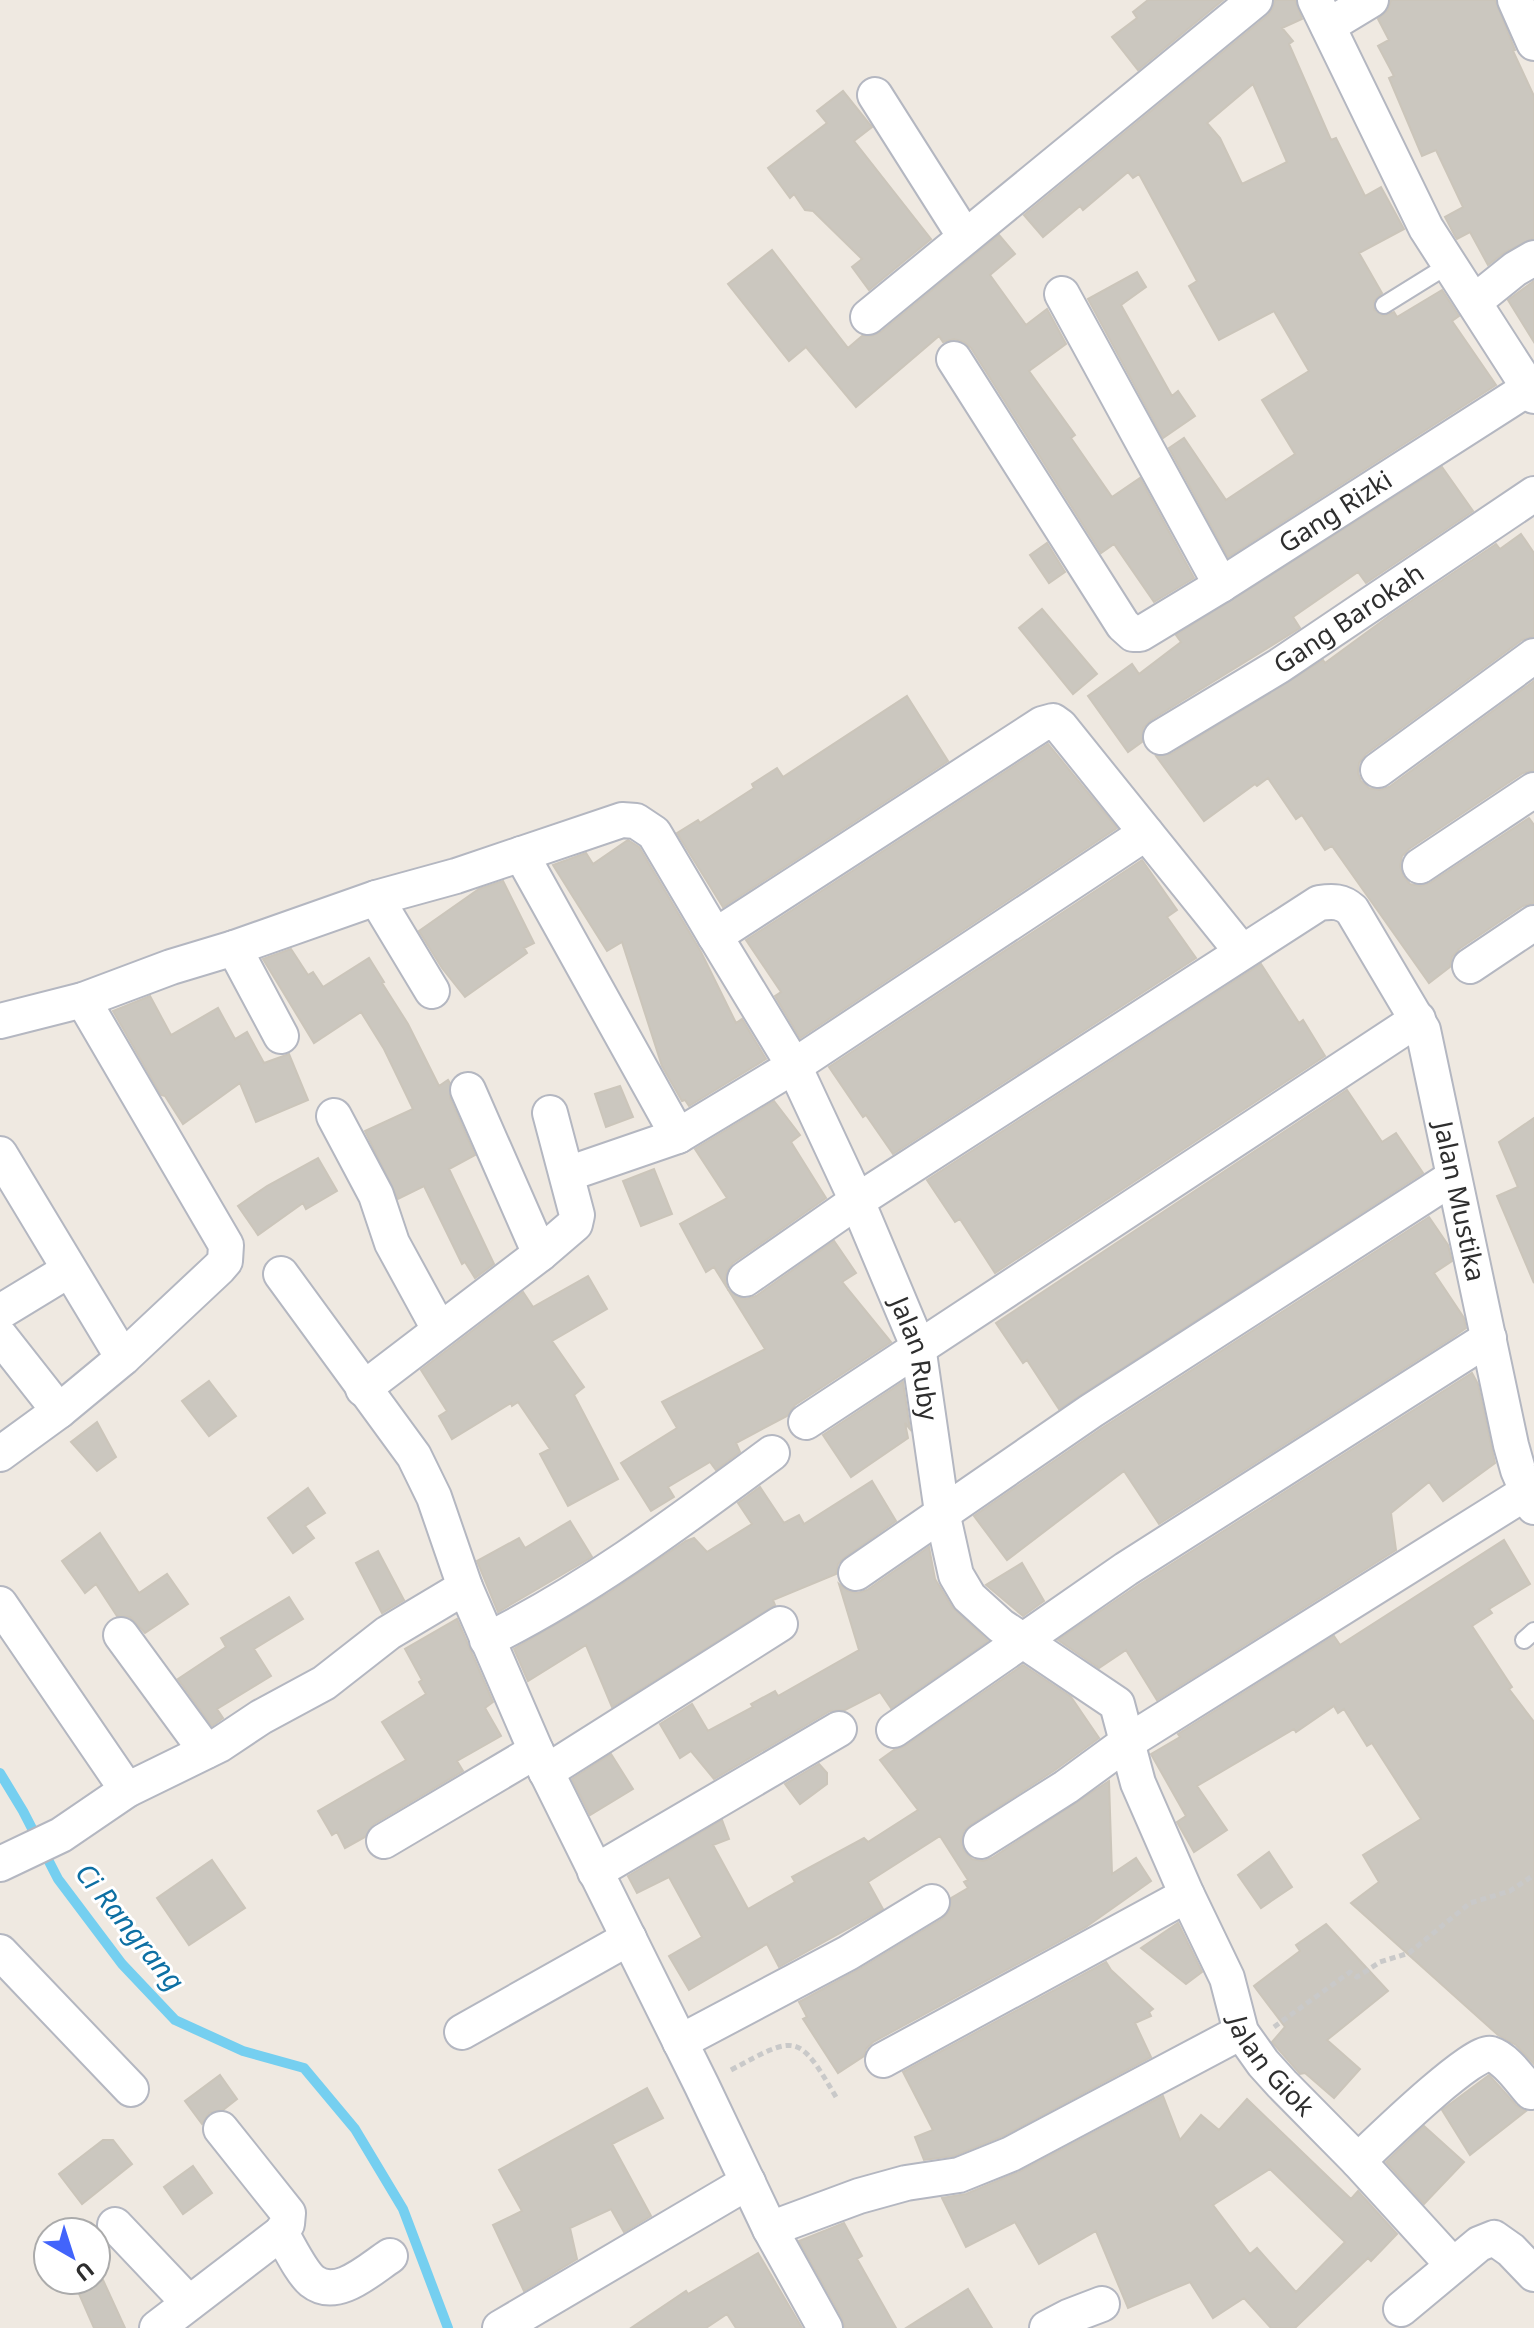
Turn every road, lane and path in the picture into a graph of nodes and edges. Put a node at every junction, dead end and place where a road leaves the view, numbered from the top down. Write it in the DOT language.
graph roads {
  1 [pos="1255,0"];
  2 [pos="1371,0"];
  3 [pos="1515,0"];
  4 [pos="1321,13"];
  5 [pos="1534,43"];
  6 [pos="875,95"];
  7 [pos="965,237"];
  8 [pos="1534,258"];
  9 [pos="1450,264"];
  10 [pos="1062,294"];
  11 [pos="1474,302"];
  12 [pos="1384,305"];
  13 [pos="868,317"];
  14 [pos="954,359"];
  15 [pos="1531,392"];
  16 [pos="1534,494"];
  17 [pos="1221,585"];
  18 [pos="1534,656"];
  19 [pos="1161,737"];
  20 [pos="1378,770"];
  21 [pos="1534,790"];
  22 [pos="1146,833"];
  23 [pos="521,854"];
  24 [pos="1420,866"];
  25 [pos="376,898"];
  26 [pos="1534,923"];
  27 [pos="715,936"];
  28 [pos="234,948"];
  29 [pos="1242,952"];
  30 [pos="1470,966"];
  31 [pos="432,991"];
  32 [pos="83,1000"];
  33 [pos="1418,1019"];
  34 [pos="0,1021"];
  35 [pos="281,1036"];
  36 [pos="794,1066"];
  37 [pos="468,1090"];
  38 [pos="550,1113"];
  39 [pos="334,1116"];
  40 [pos="678,1136"];
  41 [pos="0,1154"];
  42 [pos="582,1169"];
  43 [pos="1452,1178"];
  44 [pos="857,1201"];
  45 [pos="540,1254"];
  46 [pos="69,1270"];
  47 [pos="281,1274"];
  48 [pos="745,1279"];
  49 [pos="0,1312"];
  50 [pos="439,1329"];
  51 [pos="0,1336"];
  52 [pos="1489,1338"];
  53 [pos="918,1346"];
  54 [pos="123,1358"];
  55 [pos="363,1389"];
  56 [pos="59,1411"];
  57 [pos="806,1422"];
  58 [pos="772,1453"];
  59 [pos="0,1454"];
  60 [pos="1530,1500"];
  61 [pos="942,1512"];
  62 [pos="856,1573"];
  63 [pos="465,1587"];
  64 [pos="0,1604"];
  65 [pos="780,1624"];
  66 [pos="121,1635"];
  67 [pos="487,1640"];
  68 [pos="1021,1640"];
  69 [pos="839,1729"];
  70 [pos="894,1730"];
  71 [pos="1129,1741"];
  72 [pos="206,1751"];
  73 [pos="541,1762"];
  74 [pos="127,1790"];
  75 [pos="384,1841"];
  76 [pos="981,1841"];
  77 [pos="12,1858"];
  78 [pos="595,1872"];
  79 [pos="1534,1875"];
  80 [pos="1187,1895"];
  81 [pos="932,1902"];
  82 [pos="629,1938"];
  83 [pos="0,1952"];
  84 [pos="462,2032"];
  85 [pos="1245,2038"];
  86 [pos="680,2042"];
  87 [pos="883,2060"];
  88 [pos="702,2086"];
  89 [pos="131,2089"];
  90 [pos="1531,2092"];
  91 [pos="836,2097"];
  92 [pos="221,2129"];
  93 [pos="1358,2161"];
  94 [pos="748,2182"];
  95 [pos="115,2225"];
  96 [pos="770,2229"];
  97 [pos="281,2233"];
  98 [pos="390,2256"];
  99 [pos="1452,2264"];
  100 [pos="1534,2274"];
  101 [pos="189,2303"];
  102 [pos="1102,2304"];
  103 [pos="1401,2309"];
  104 [pos="157,2328"];
  105 [pos="500,2328"];
  106 [pos="825,2328"];
  107 [pos="1047,2328"];
  1 -- 7 [label="street"];
  2 -- 4 [label="street"];
  3 -- 5 [label="street"];
  4 -- 9 [label="street"];
  6 -- 7 [label="street"];
  7 -- 13 [label="street"];
  8 -- 11 [label="street"];
  9 -- 11 [label="street"];
  9 -- 12 [label="lane"];
  10 -- 17 [label="street"];
  11 -- 15 [label="street"];
  14 -- 17 [label="street, Gang Rizki"];
  15 -- 17 [label="street, Gang Rizki"];
  16 -- 19 [label="street, Gang Barokah"];
  18 -- 20 [label="street"];
  21 -- 24 [label="street"];
  22 -- 27 [label="street"];
  22 -- 29 [label="street"];
  22 -- 36 [label="street"];
  23 -- 25 [label="street, Jalan Ruby"];
  23 -- 27 [label="street, Jalan Ruby"];
  23 -- 40 [label="street"];
  25 -- 28 [label="street, Jalan Ruby"];
  25 -- 31 [label="street"];
  26 -- 30 [label="street"];
  27 -- 36 [label="street, Jalan Ruby"];
  28 -- 32 [label="street, Jalan Ruby"];
  28 -- 35 [label="street"];
  29 -- 33 [label="street, Jalan Mustika"];
  29 -- 44 [label="street"];
  32 -- 34 [label="street, Jalan Ruby"];
  32 -- 54 [label="street"];
  33 -- 43 [label="street, Jalan Mustika"];
  33 -- 53 [label="street"];
  36 -- 40 [label="street"];
  36 -- 44 [label="street, Jalan Ruby"];
  37 -- 45 [label="street"];
  38 -- 45 [label="street"];
  39 -- 50 [label="street"];
  40 -- 42 [label="street"];
  41 -- 46 [label="street"];
  43 -- 52 [label="street, Jalan Mustika"];
  43 -- 61 [label="street"];
  44 -- 48 [label="street"];
  44 -- 53 [label="street, Jalan Ruby"];
  45 -- 50 [label="street"];
  46 -- 49 [label="street"];
  46 -- 54 [label="street"];
  47 -- 55 [label="street"];
  50 -- 55 [label="street"];
  51 -- 56 [label="street"];
  52 -- 60 [label="street, Jalan Mustika"];
  52 -- 68 [label="street"];
  53 -- 57 [label="street"];
  53 -- 61 [label="street, Jalan Ruby"];
  54 -- 56 [label="street"];
  55 -- 63 [label="street"];
  56 -- 59 [label="street"];
  58 -- 67 [label="street"];
  60 -- 71 [label="street"];
  61 -- 62 [label="street"];
  61 -- 68 [label="street, Jalan Ruby"];
  63 -- 67 [label="street"];
  63 -- 72 [label="street"];
  64 -- 74 [label="street"];
  65 -- 73 [label="street"];
  66 -- 72 [label="street"];
  67 -- 73 [label="street"];
  68 -- 70 [label="street"];
  68 -- 71 [label="street, Jalan Ruby"];
  69 -- 78 [label="street"];
  71 -- 76 [label="street"];
  71 -- 80 [label="street, Jalan Giok"];
  72 -- 74 [label="street"];
  73 -- 75 [label="street"];
  73 -- 78 [label="street"];
  74 -- 77 [label="street"];
  78 -- 82 [label="street"];
  79 -- 85 [label="path"];
  80 -- 85 [label="street, Jalan Giok"];
  80 -- 87 [label="street"];
  81 -- 86 [label="street"];
  82 -- 84 [label="street"];
  82 -- 86 [label="street"];
  83 -- 89 [label="street"];
  85 -- 93 [label="street, Jalan Giok"];
  85 -- 96 [label="street"];
  86 -- 88 [label="street"];
  88 -- 91 [label="path"];
  88 -- 94 [label="street"];
  90 -- 93 [label="street"];
  92 -- 97 [label="street"];
  93 -- 99 [label="street, Jalan Giok"];
  94 -- 96 [label="street"];
  94 -- 105 [label="street"];
  95 -- 101 [label="street"];
  96 -- 106 [label="street"];
  97 -- 98 [label="street"];
  97 -- 101 [label="street"];
  99 -- 100 [label="street"];
  99 -- 103 [label="street"];
  101 -- 104 [label="street"];
  102 -- 107 [label="street"];
}
